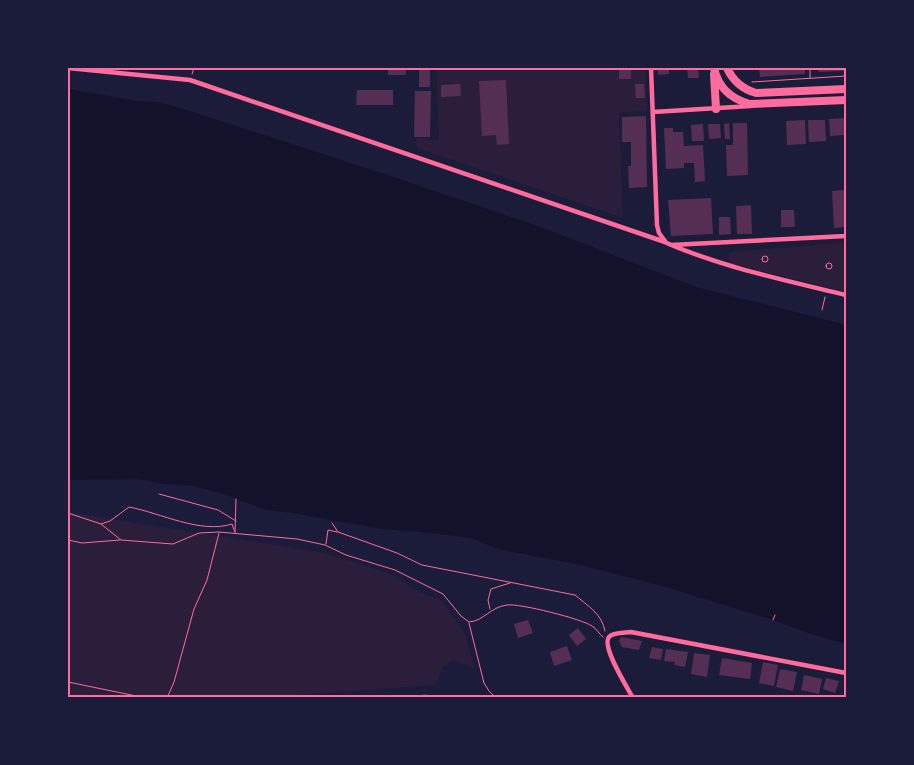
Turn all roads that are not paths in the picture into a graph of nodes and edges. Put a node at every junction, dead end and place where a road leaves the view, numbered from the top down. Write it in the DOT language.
graph roads {
  1 [pos="68,68"];
  2 [pos="651,68"];
  3 [pos="714,68"];
  4 [pos="727,68"];
  5 [pos="846,89"];
  6 [pos="846,100"];
  7 [pos="758,105"];
  8 [pos="716,109"];
  9 [pos="653,112"];
  10 [pos="846,236"];
  11 [pos="670,245"];
  12 [pos="846,295"];
  13 [pos="846,673"];
  14 [pos="396,698"];
  15 [pos="452,698"];
  16 [pos="633,698"];
  1 -- 11 [label="street"];
  2 -- 9 [label="street"];
  3 -- 7 [label="main road"];
  3 -- 8 [label="main road"];
  4 -- 5 [label="main road"];
  6 -- 7 [label="main road"];
  7 -- 8 [label="street"];
  8 -- 9 [label="street"];
  9 -- 11 [label="street"];
  10 -- 11 [label="street"];
  11 -- 12 [label="street"];
  13 -- 16 [label="street"];
  14 -- 15 [label="lane"];
}
